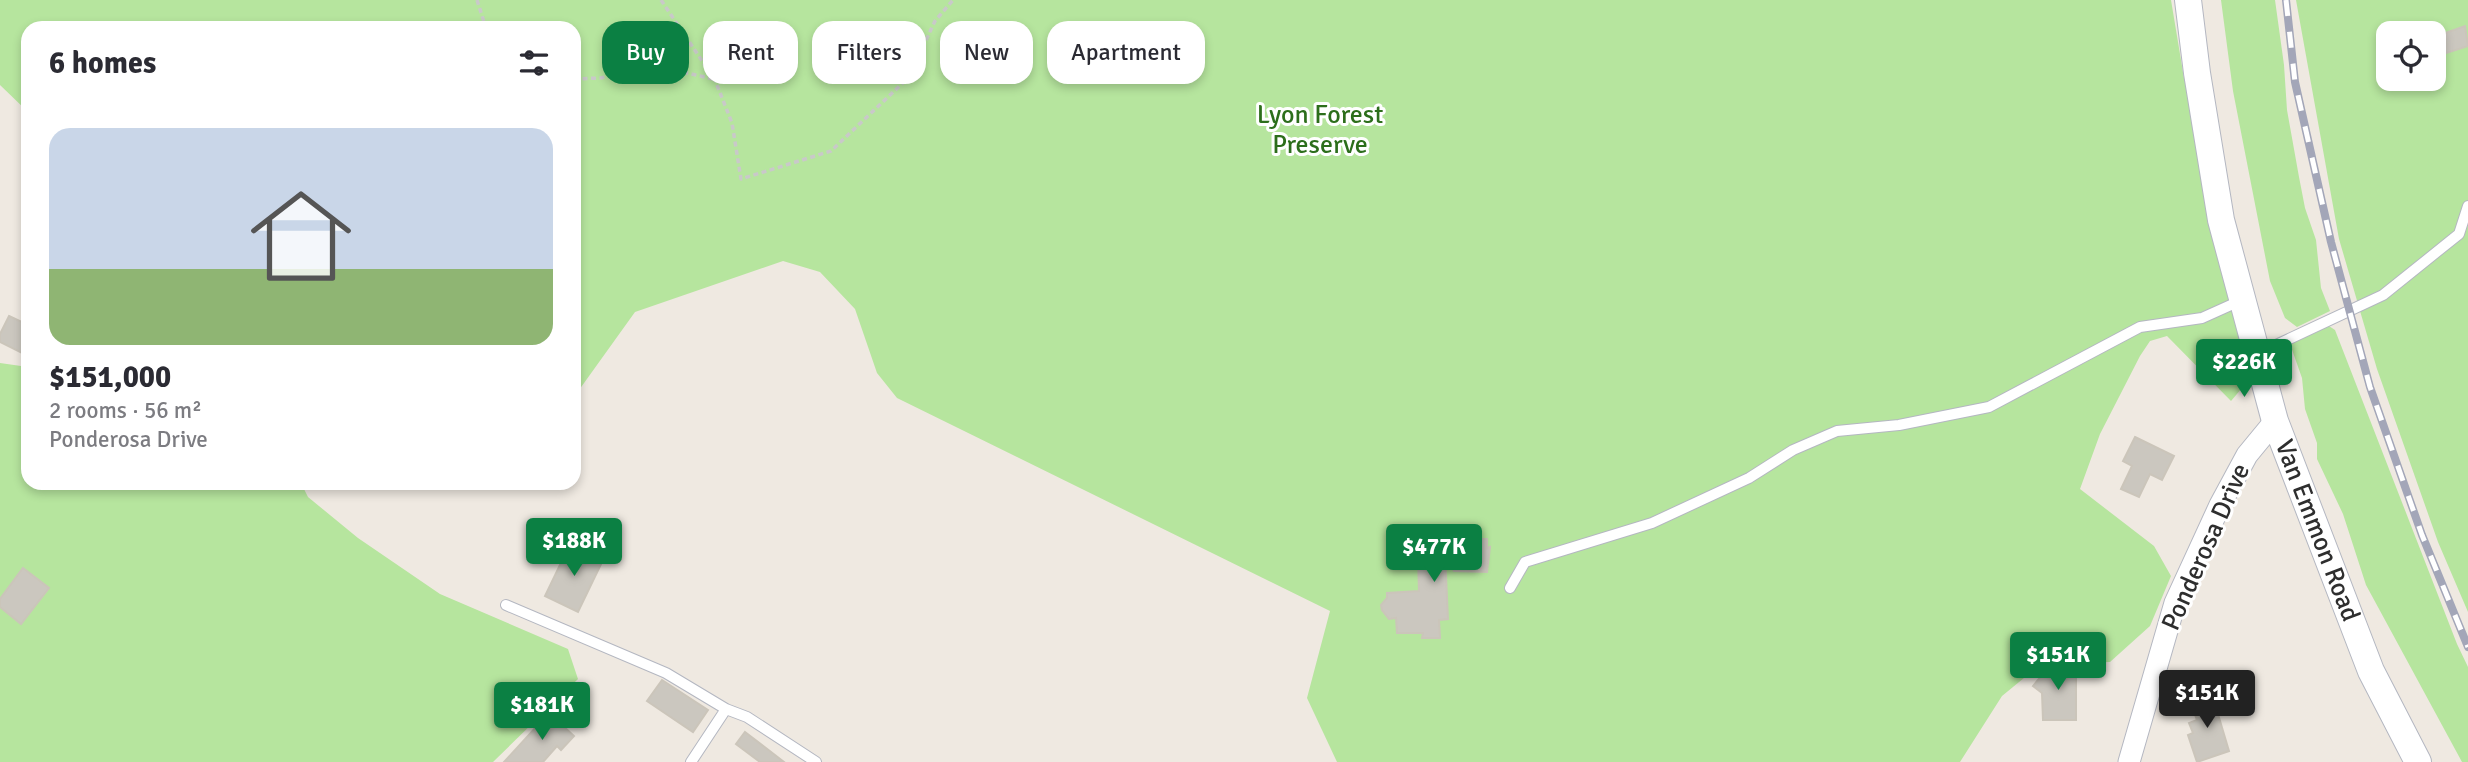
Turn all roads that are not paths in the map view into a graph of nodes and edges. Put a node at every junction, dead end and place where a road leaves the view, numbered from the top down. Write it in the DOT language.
graph roads {
  1 [pos="2188,0"];
  2 [pos="2468,206"];
  3 [pos="2242,300"];
  4 [pos="2256,354"];
  5 [pos="2275,422"];
  6 [pos="1510,588"];
  7 [pos="506,605"];
  8 [pos="726,709"];
  9 [pos="691,762"];
  10 [pos="817,762"];
  11 [pos="2129,762"];
  12 [pos="2418,762"];
  1 -- 3 [label="street, Van Emmon Road"];
  2 -- 4 [label="lane"];
  3 -- 4 [label="street, Van Emmon Road"];
  3 -- 6 [label="lane"];
  4 -- 5 [label="street, Van Emmon Road"];
  5 -- 11 [label="street, Ponderosa Drive"];
  5 -- 12 [label="street, Van Emmon Road"];
  7 -- 8 [label="lane"];
  8 -- 9 [label="lane"];
  8 -- 10 [label="lane"];
}
